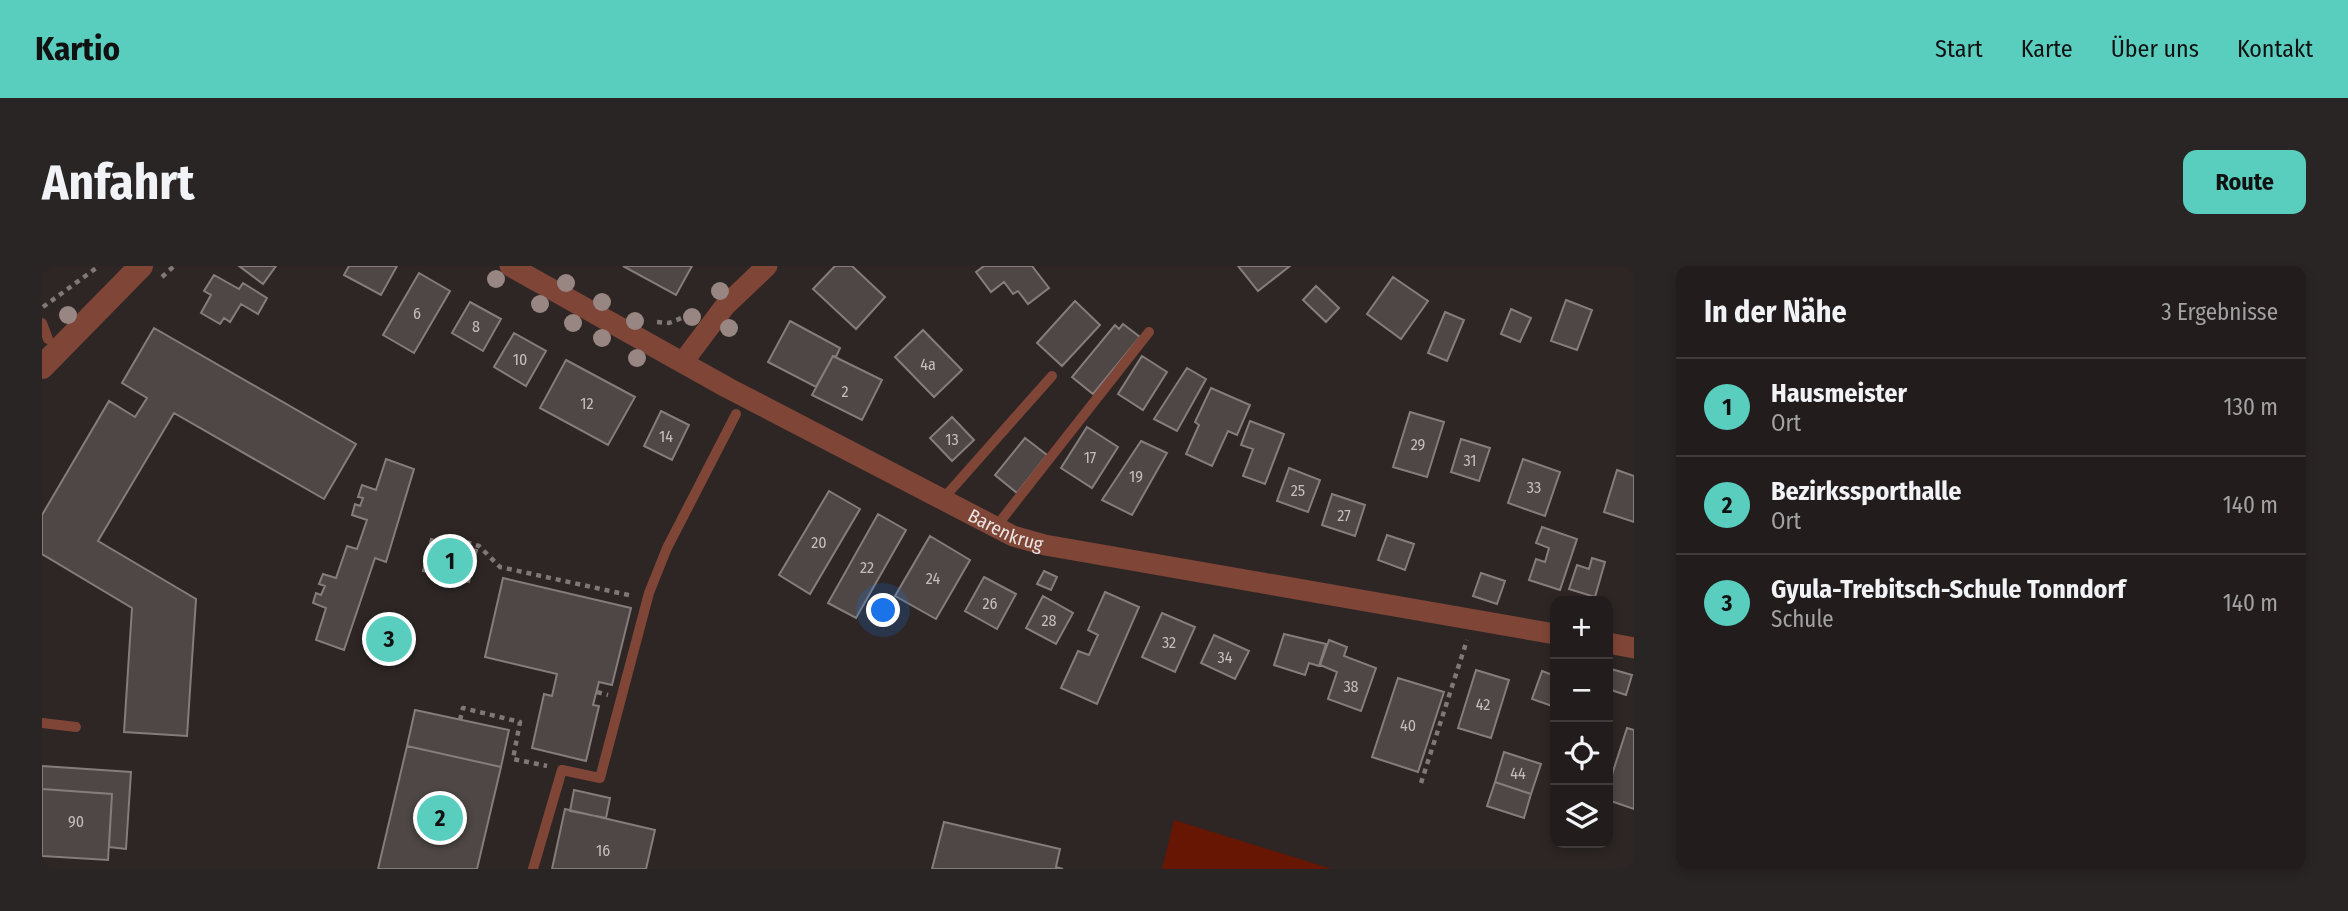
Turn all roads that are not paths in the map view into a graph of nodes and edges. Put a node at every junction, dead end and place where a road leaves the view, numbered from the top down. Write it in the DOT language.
graph roads {
  1 [pos="141,266"];
  2 [pos="510,266"];
  3 [pos="767,266"];
  4 [pos="83,326"];
  5 [pos="1149,332"];
  6 [pos="44,334"];
  7 [pos="683,362"];
  8 [pos="42,367"];
  9 [pos="1052,376"];
  10 [pos="736,414"];
  11 [pos="942,500"];
  12 [pos="995,528"];
  13 [pos="1550,633"];
  14 [pos="1613,644"];
  15 [pos="1634,648"];
  16 [pos="42,723"];
  17 [pos="76,727"];
  18 [pos="533,869"];
  1 -- 4 [label="street"];
  2 -- 7 [label="street, Barenkrug"];
  3 -- 7 [label="street"];
  4 -- 6 [label="street"];
  4 -- 8 [label="street"];
  5 -- 12 [label="lane"];
  7 -- 11 [label="street, Barenkrug"];
  9 -- 11 [label="lane"];
  10 -- 18 [label="lane"];
  11 -- 12 [label="street, Barenkrug"];
  12 -- 13 [label="street, Barenkrug"];
  14 -- 15 [label="street"];
  16 -- 17 [label="lane"];
}
